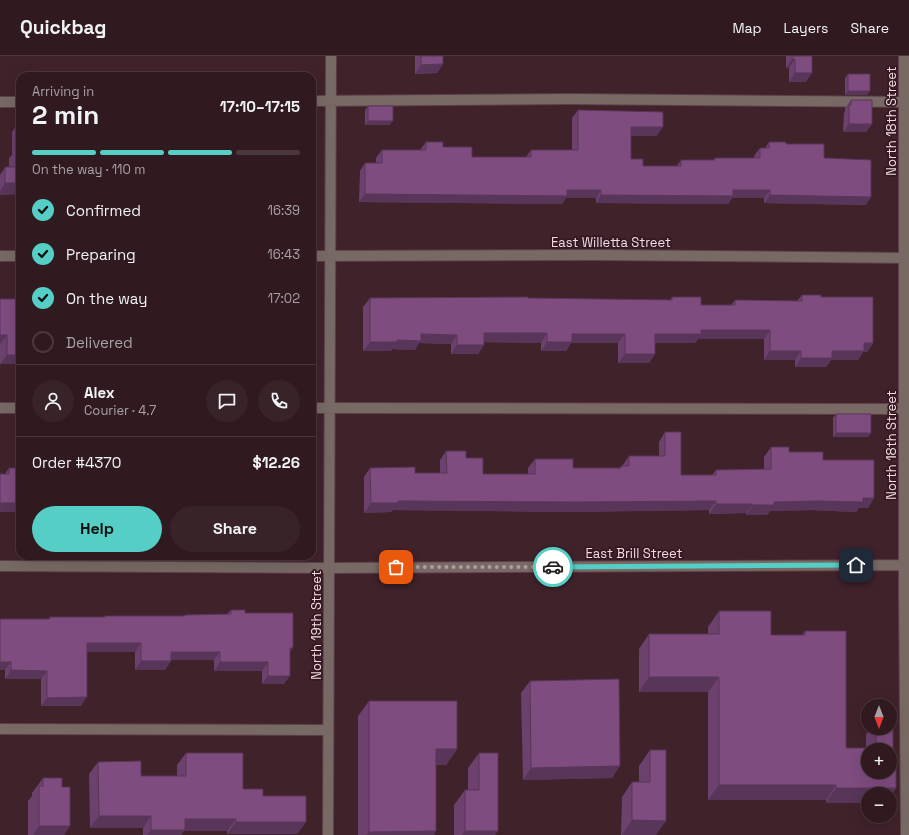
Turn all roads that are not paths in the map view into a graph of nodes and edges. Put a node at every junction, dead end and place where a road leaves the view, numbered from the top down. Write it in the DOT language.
graph roads {
  1 [pos="331,56"];
  2 [pos="904,56"];
  3 [pos="316,101"];
  4 [pos="330,101"];
  5 [pos="0,102"];
  6 [pos="16,102"];
  7 [pos="907,102"];
  8 [pos="0,256"];
  9 [pos="16,256"];
  10 [pos="316,256"];
  11 [pos="329,256"];
  12 [pos="906,258"];
  13 [pos="0,408"];
  14 [pos="16,408"];
  15 [pos="316,408"];
  16 [pos="329,408"];
  17 [pos="904,409"];
  18 [pos="906,565"];
  19 [pos="0,566"];
  20 [pos="329,568"];
  21 [pos="0,729"];
  22 [pos="328,730"];
  23 [pos="328,835"];
  24 [pos="906,835"];
  1 -- 4 [label="street, North 19th Street"];
  2 -- 7 [label="street, North 18th Street"];
  3 -- 4 [label="street"];
  4 -- 7 [label="street"];
  4 -- 11 [label="street, North 19th Street"];
  5 -- 6 [label="street"];
  7 -- 12 [label="street, North 18th Street"];
  8 -- 9 [label="street"];
  10 -- 11 [label="street, East Willetta Street"];
  11 -- 12 [label="street, East Willetta Street"];
  11 -- 16 [label="street, North 19th Street"];
  12 -- 17 [label="street, North 18th Street"];
  13 -- 14 [label="street"];
  15 -- 16 [label="street"];
  16 -- 17 [label="street"];
  16 -- 20 [label="street, North 19th Street"];
  17 -- 18 [label="street, North 18th Street"];
  18 -- 20 [label="street, East Brill Street"];
  18 -- 24 [label="street, North 18th Street"];
  19 -- 20 [label="street, East Brill Street"];
  20 -- 22 [label="street, North 19th Street"];
  21 -- 22 [label="street"];
  22 -- 23 [label="street, North 19th Street"];
}
